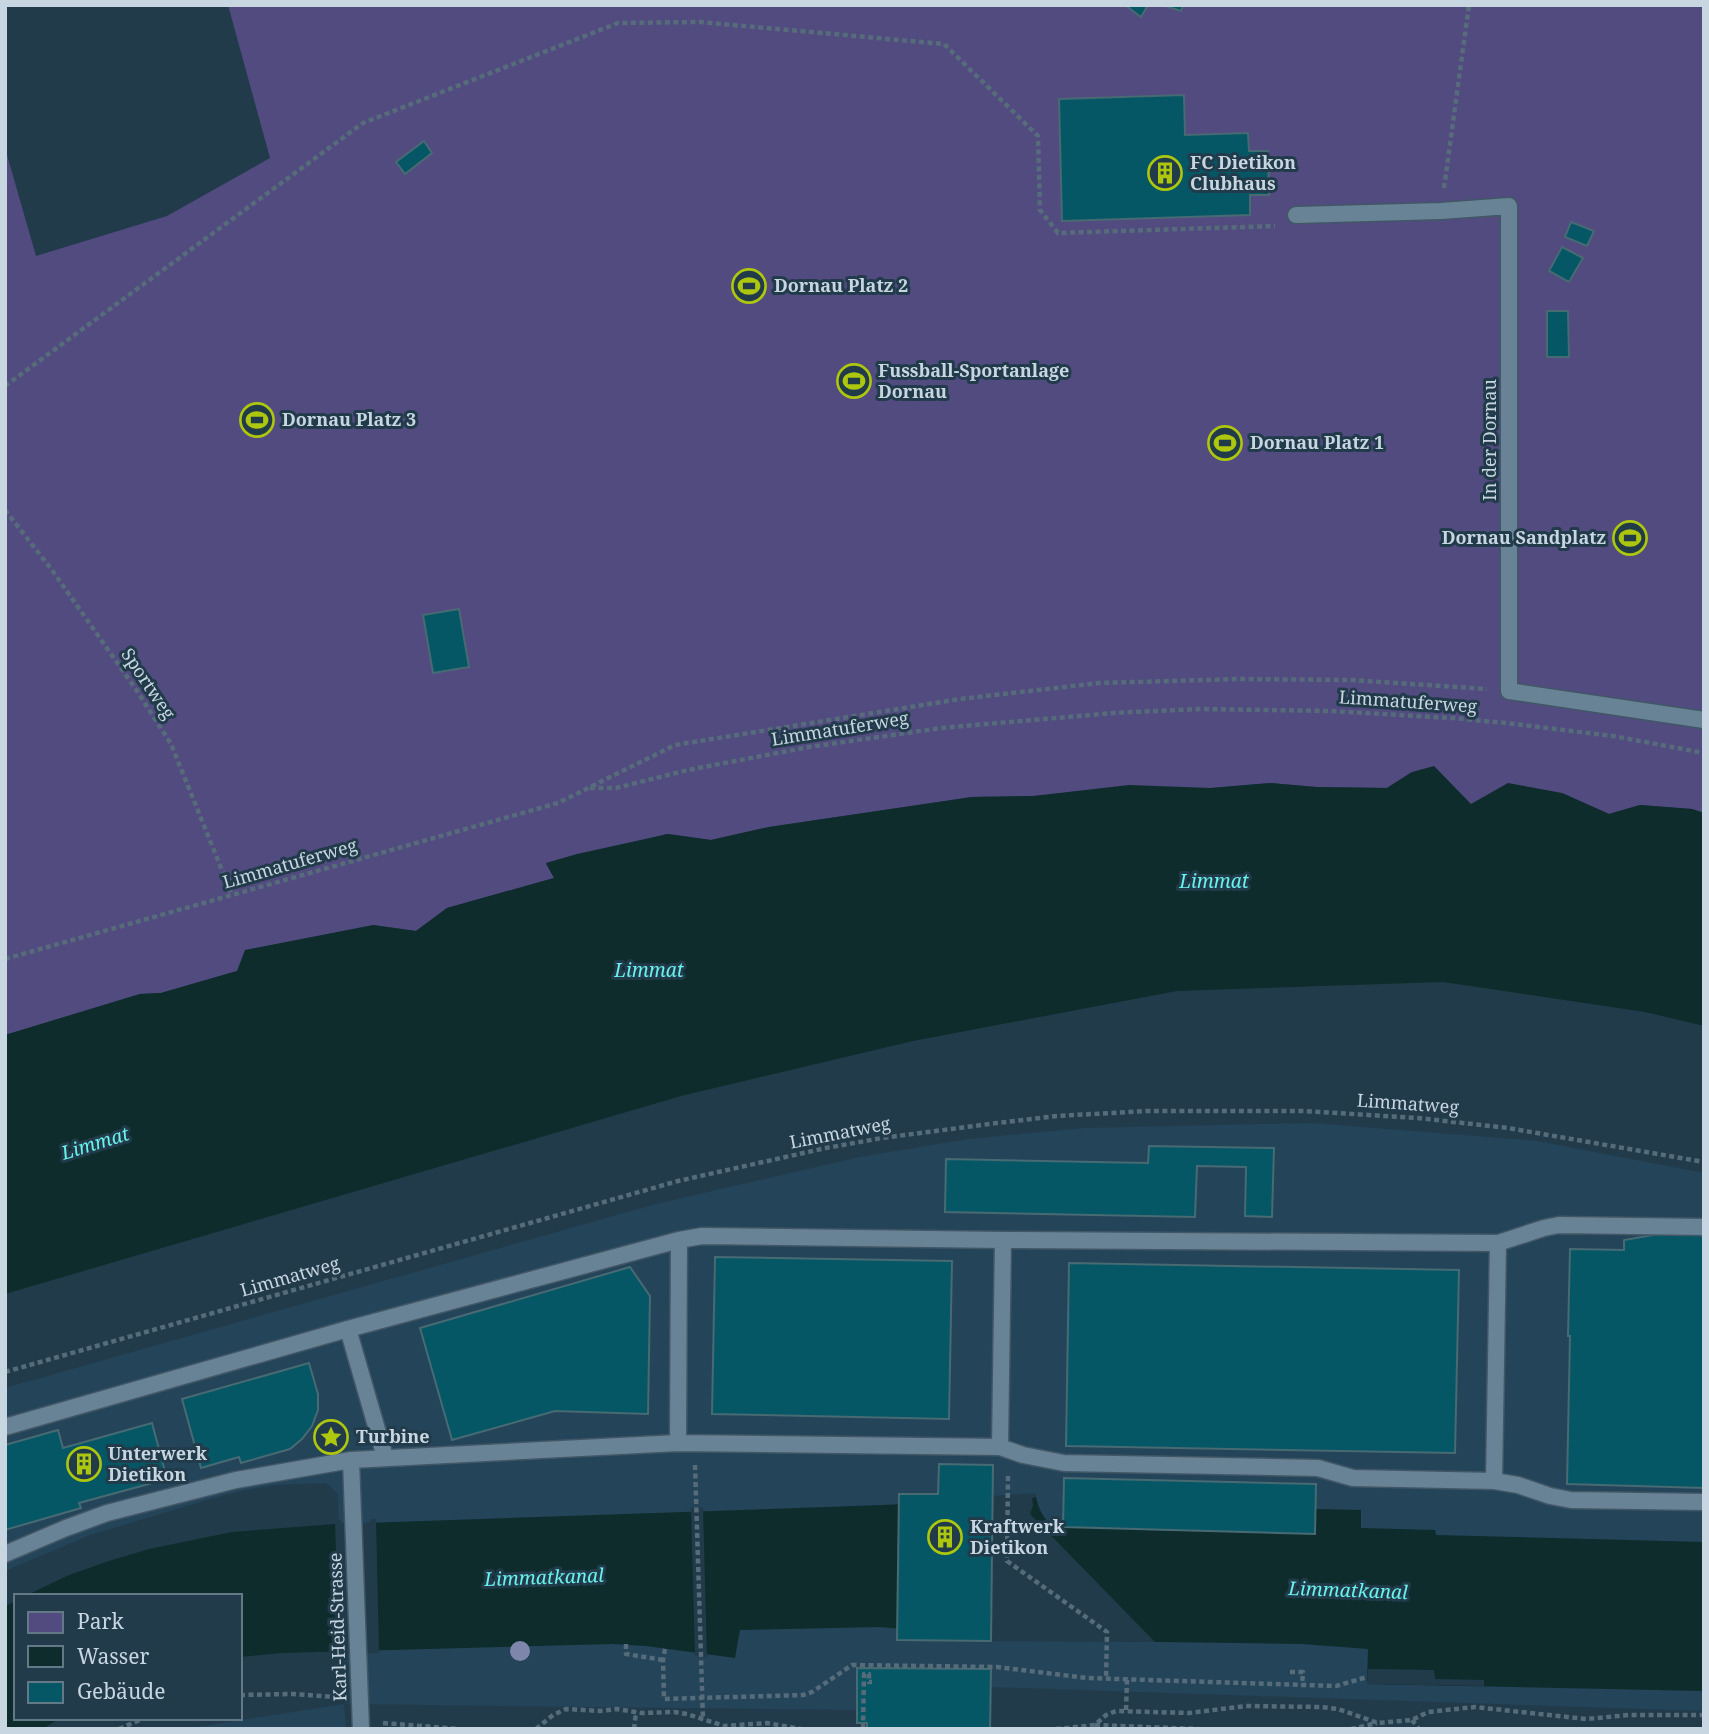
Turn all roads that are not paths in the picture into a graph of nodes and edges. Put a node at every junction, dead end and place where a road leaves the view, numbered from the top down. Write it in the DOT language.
graph roads {
  1 [pos="1296,215"];
  2 [pos="1704,720"];
  3 [pos="1704,1227"];
  4 [pos="679,1240"];
  5 [pos="1003,1240"];
  6 [pos="1498,1243"];
  7 [pos="348,1329"];
  8 [pos="5,1427"];
  9 [pos="678,1443"];
  10 [pos="1004,1448"];
  11 [pos="385,1457"];
  12 [pos="351,1460"];
  13 [pos="1494,1480"];
  14 [pos="1704,1503"];
  15 [pos="5,1554"];
  16 [pos="361,1729"];
  1 -- 2 [label="lane, In der Dornau"];
  3 -- 6 [label="lane"];
  4 -- 5 [label="lane"];
  4 -- 7 [label="lane"];
  4 -- 9 [label="lane"];
  5 -- 6 [label="lane"];
  5 -- 10 [label="lane"];
  6 -- 13 [label="lane"];
  7 -- 8 [label="lane"];
  7 -- 11 [label="lane"];
  9 -- 10 [label="lane"];
  9 -- 11 [label="lane"];
  10 -- 13 [label="lane"];
  11 -- 12 [label="lane"];
  12 -- 15 [label="lane"];
  12 -- 16 [label="lane, Karl-Heid-Strasse"];
  13 -- 14 [label="lane"];
}
